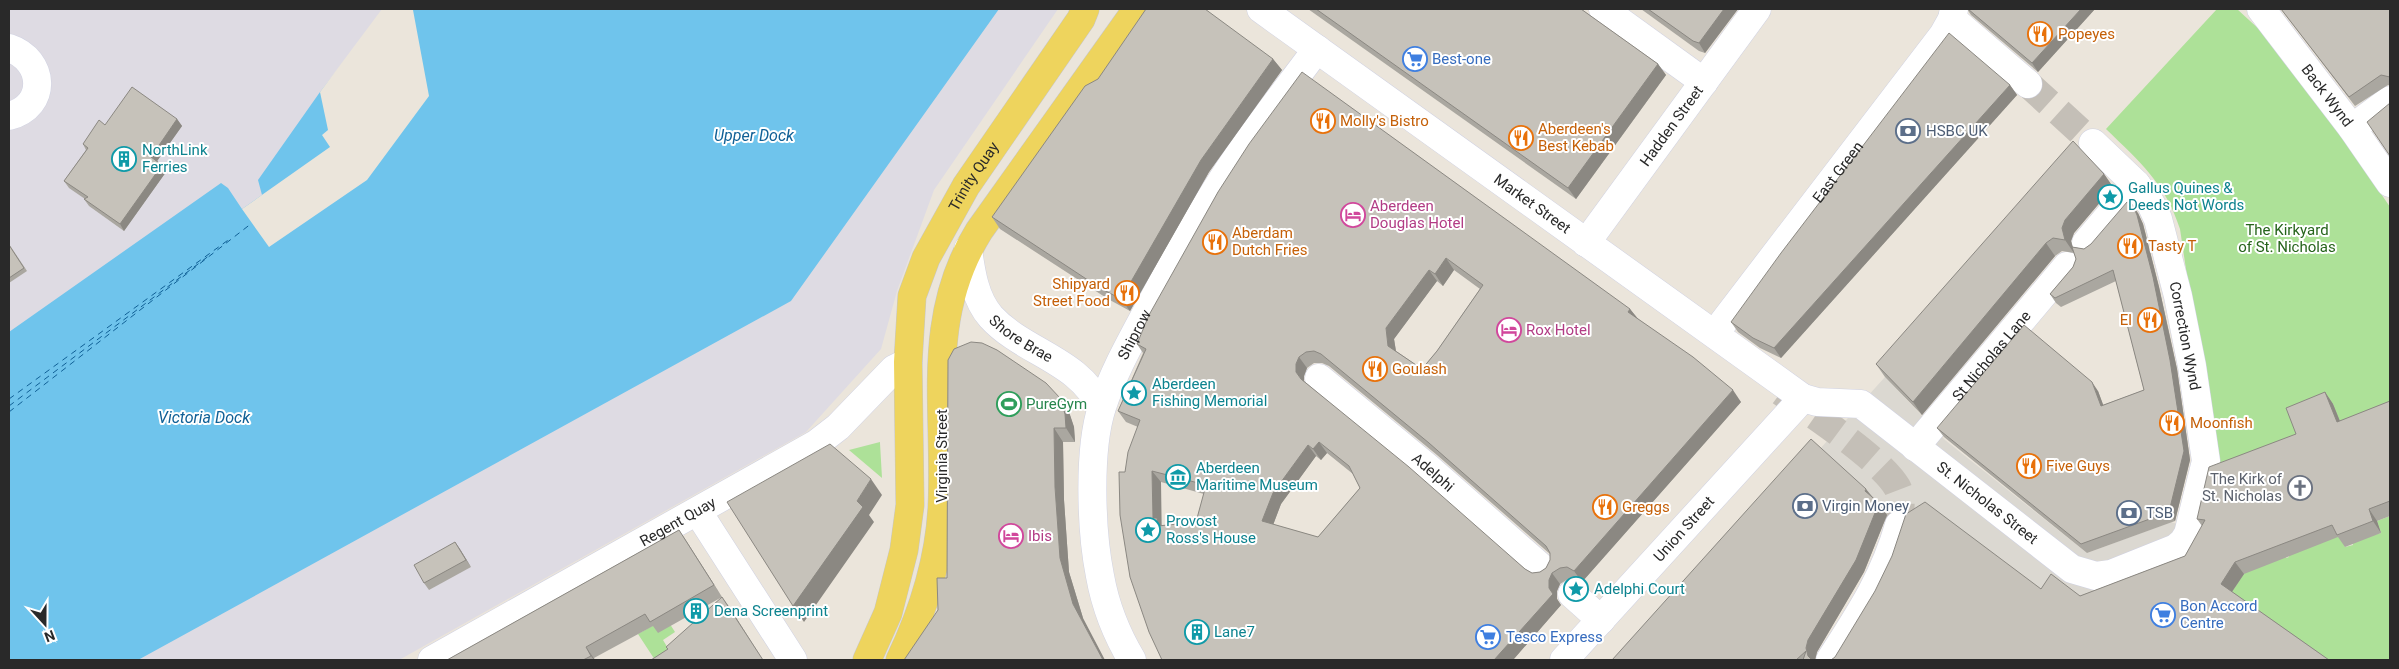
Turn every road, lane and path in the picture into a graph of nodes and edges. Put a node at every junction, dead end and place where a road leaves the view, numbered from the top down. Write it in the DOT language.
graph roads {
  1 [pos="1085,9"];
  2 [pos="1137,9"];
  3 [pos="1262,9"];
  4 [pos="1603,9"];
  5 [pos="1757,9"];
  6 [pos="2261,9"];
  7 [pos="1953,14"];
  8 [pos="12,44"];
  9 [pos="1317,49"];
  10 [pos="1704,82"];
  11 [pos="2028,84"];
  12 [pos="2390,100"];
  13 [pos="9,116"];
  14 [pos="2352,128"];
  15 [pos="2093,143"];
  16 [pos="2390,183"];
  17 [pos="2136,184"];
  18 [pos="1586,243"];
  19 [pos="2086,243"];
  20 [pos="968,249"];
  21 [pos="2067,266"];
  22 [pos="1722,324"];
  23 [pos="908,362"];
  24 [pos="1319,378"];
  25 [pos="1803,398"];
  26 [pos="1101,408"];
  27 [pos="1915,447"];
  28 [pos="698,512"];
  29 [pos="1899,525"];
  30 [pos="2176,548"];
  31 [pos="1543,569"];
  32 [pos="1572,594"];
  33 [pos="1601,620"];
  34 [pos="432,660"];
  35 [pos="793,660"];
  36 [pos="867,660"];
  37 [pos="900,660"];
  38 [pos="1132,660"];
  39 [pos="1564,660"];
  40 [pos="1830,660"];
  1 -- 23 [label="main road, Trinity Quay"];
  2 -- 20 [label="main road"];
  3 -- 9 [label="street, Market Street"];
  4 -- 10 [label="street"];
  5 -- 10 [label="street, Hadden Street"];
  6 -- 14 [label="street, Back Wynd"];
  7 -- 11 [label="street"];
  7 -- 22 [label="street, East Green"];
  8 -- 13 [label="street"];
  9 -- 18 [label="street, Market Street"];
  9 -- 26 [label="street, Shiprow"];
  10 -- 18 [label="street, Hadden Street"];
  12 -- 14 [label="street"];
  14 -- 16 [label="street, Back Wynd"];
  15 -- 17 [label="street, Correction Wynd"];
  17 -- 19 [label="street"];
  17 -- 30 [label="street, Correction Wynd"];
  18 -- 25 [label="street, Market Street"];
  20 -- 26 [label="street, Shore Brae"];
  20 -- 37 [label="main road, Virginia Street"];
  21 -- 27 [label="street, St Nicholas Lane"];
  23 -- 28 [label="street, Regent Quay"];
  23 -- 36 [label="main road"];
  24 -- 31 [label="street, Adelphi"];
  25 -- 27 [label="street, St. Nicholas Street"];
  25 -- 33 [label="street, Union Street"];
  26 -- 38 [label="street, Shiprow"];
  27 -- 30 [label="street, St. Nicholas Street"];
  28 -- 34 [label="street, Regent Quay"];
  28 -- 35 [label="street"];
  29 -- 40 [label="street"];
  32 -- 33 [label="street"];
  33 -- 39 [label="street, Union Street"];
}
